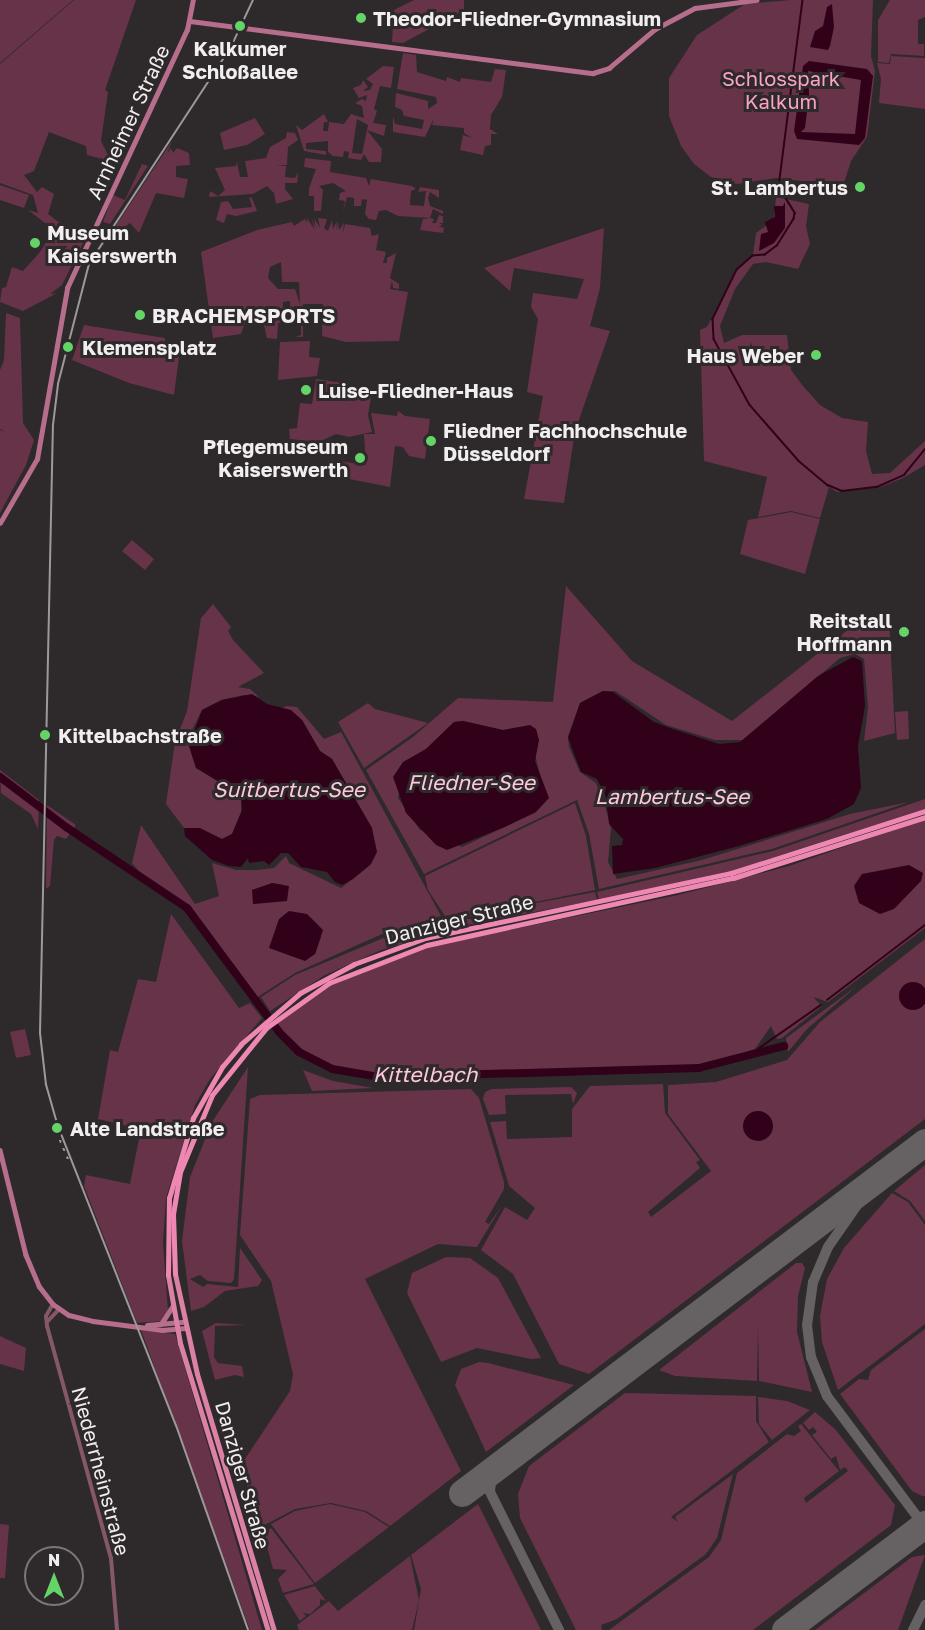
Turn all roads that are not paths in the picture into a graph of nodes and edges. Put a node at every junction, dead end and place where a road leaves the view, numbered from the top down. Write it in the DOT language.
graph roads {
  1 [pos="193,0"];
  2 [pos="756,0"];
  3 [pos="190,21"];
  4 [pos="0,523"];
  5 [pos="925,811"];
  6 [pos="925,817"];
  7 [pos="276,1014"];
  8 [pos="265,1025"];
  9 [pos="0,1150"];
  10 [pos="175,1274"];
  11 [pos="168,1275"];
  12 [pos="52,1304"];
  13 [pos="172,1307"];
  14 [pos="59,1309"];
  15 [pos="47,1322"];
  16 [pos="159,1324"];
  17 [pos="184,1325"];
  18 [pos="142,1326"];
  19 [pos="176,1326"];
  20 [pos="117,1630"];
  21 [pos="268,1630"];
  22 [pos="274,1630"];
  1 -- 3 [label="main road, Arnheimer Straße"];
  2 -- 3 [label="main road"];
  3 -- 4 [label="main road, Arnheimer Straße"];
  5 -- 7 [label="highway, Danziger Straße"];
  6 -- 7 [label="highway, Danziger Straße"];
  7 -- 8 [label="highway, Danziger Straße"];
  8 -- 10 [label="highway, Danziger Straße"];
  8 -- 11 [label="highway, Danziger Straße"];
  9 -- 12 [label="main road"];
  10 -- 17 [label="main road, Danziger Straße"];
  11 -- 13 [label="main road, Danziger Straße"];
  12 -- 14 [label="main road"];
  12 -- 15 [label="street"];
  13 -- 16 [label="main road"];
  13 -- 19 [label="main road, Danziger Straße"];
  14 -- 15 [label="street"];
  14 -- 18 [label="main road"];
  15 -- 20 [label="street, Niederrheinstraße"];
  16 -- 18 [label="main road"];
  16 -- 19 [label="main road"];
  17 -- 19 [label="main road"];
  17 -- 22 [label="main road, Danziger Straße"];
  18 -- 19 [label="main road"];
  19 -- 21 [label="main road, Danziger Straße"];
}
